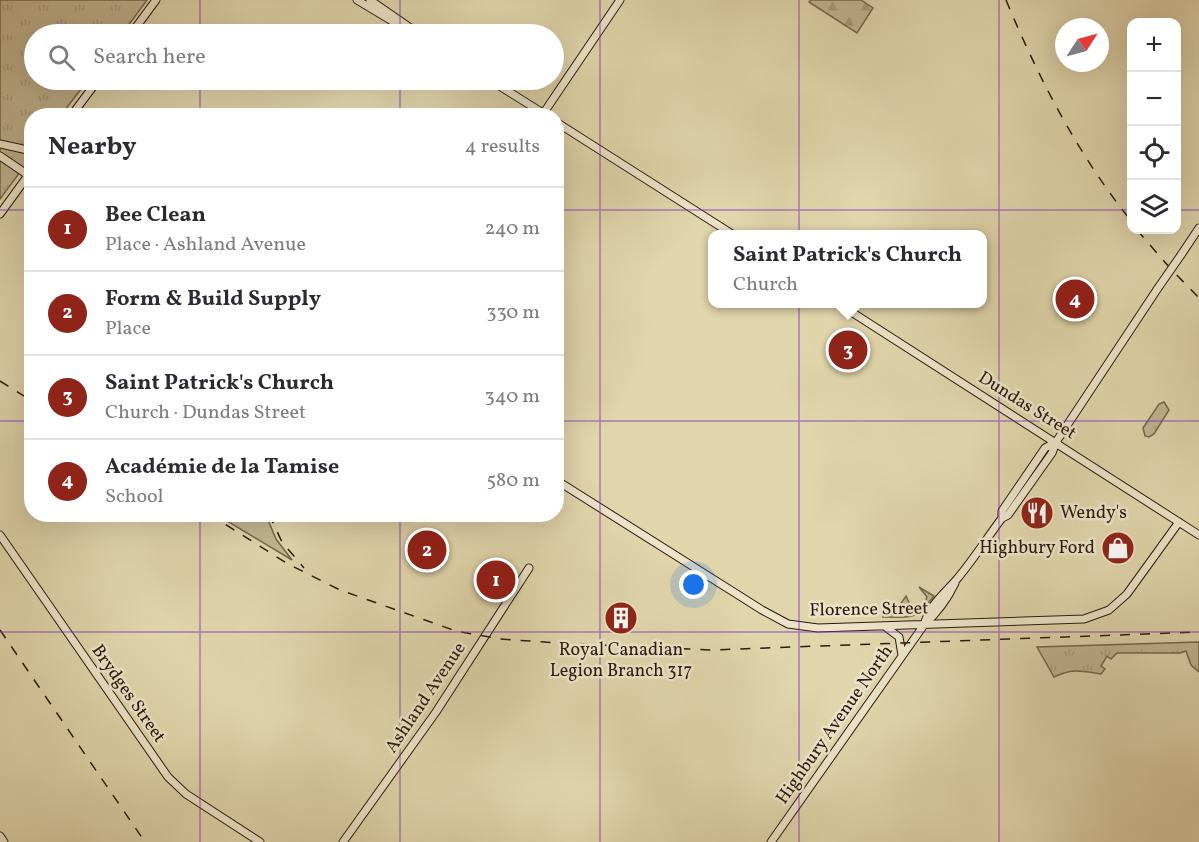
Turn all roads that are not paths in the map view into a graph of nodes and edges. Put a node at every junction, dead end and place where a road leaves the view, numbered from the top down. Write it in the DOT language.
graph roads {
  1 [pos="156,0"];
  2 [pos="357,0"];
  3 [pos="370,0"];
  4 [pos="620,0"];
  5 [pos="138,24"];
  6 [pos="397,24"];
  7 [pos="405,24"];
  8 [pos="564,86"];
  9 [pos="90,90"];
  10 [pos="506,90"];
  11 [pos="561,90"];
  12 [pos="77,108"];
  13 [pos="534,108"];
  14 [pos="550,108"];
  15 [pos="564,127"];
  16 [pos="0,144"];
  17 [pos="24,149"];
  18 [pos="0,156"];
  19 [pos="24,169"];
  20 [pos="24,180"];
  21 [pos="0,214"];
  22 [pos="1199,228"];
  23 [pos="726,230"];
  24 [pos="847,308"];
  25 [pos="1056,442"];
  26 [pos="564,485"];
  27 [pos="1179,522"];
  28 [pos="0,535"];
  29 [pos="1199,535"];
  30 [pos="530,568"];
  31 [pos="924,625"];
  32 [pos="885,627"];
  33 [pos="902,655"];
  34 [pos="0,836"];
  35 [pos="4,842"];
  36 [pos="260,842"];
  37 [pos="343,842"];
  38 [pos="771,842"];
  1 -- 5 [label="main road"];
  2 -- 6 [label="main road"];
  3 -- 7 [label="main road"];
  4 -- 8 [label="main road"];
  9 -- 12 [label="main road"];
  10 -- 13 [label="main road"];
  11 -- 14 [label="main road"];
  15 -- 23 [label="main road"];
  16 -- 17 [label="main road"];
  18 -- 19 [label="main road"];
  20 -- 21 [label="main road"];
  22 -- 25 [label="main road, Highbury Avenue North, bridge"];
  24 -- 25 [label="main road, Dundas Street"];
  25 -- 27 [label="main road, Dundas Street"];
  25 -- 31 [label="main road, Highbury Avenue North"];
  26 -- 32 [label="main road, Florence Street"];
  27 -- 29 [label="main road, Dundas Street"];
  27 -- 31 [label="main road, Florence Street"];
  28 -- 36 [label="main road, Brydges Street"];
  30 -- 37 [label="main road, Ashland Avenue"];
  31 -- 32 [label="main road, Florence Street"];
  31 -- 33 [label="main road, Highbury Avenue North"];
  32 -- 33 [label="main road"];
  33 -- 38 [label="main road, Highbury Avenue North"];
  34 -- 35 [label="main road"];
}
